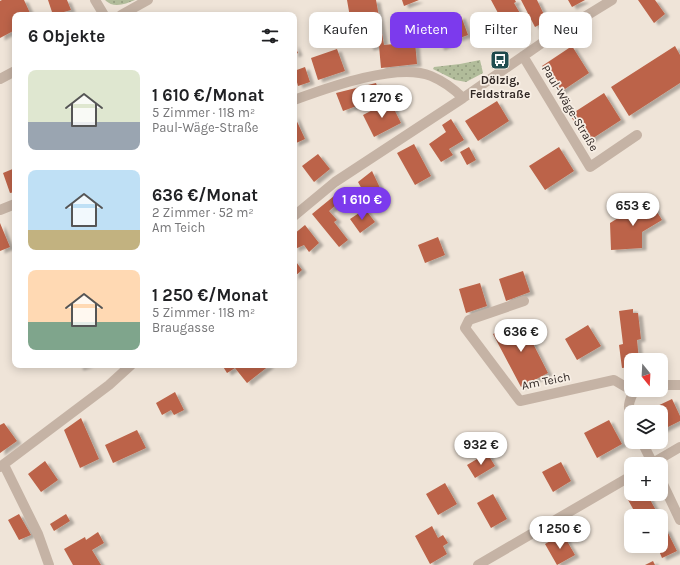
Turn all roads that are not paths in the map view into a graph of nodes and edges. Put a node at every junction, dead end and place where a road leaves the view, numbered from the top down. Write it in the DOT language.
graph roads {
  1 [pos="95,0"];
  2 [pos="148,0"];
  3 [pos="612,0"];
  4 [pos="102,12"];
  5 [pos="126,12"];
  6 [pos="523,56"];
  7 [pos="12,73"];
  8 [pos="0,79"];
  9 [pos="463,98"];
  10 [pos="297,99"];
  11 [pos="637,135"];
  12 [pos="12,205"];
  13 [pos="0,210"];
  14 [pos="297,214"];
  15 [pos="524,301"];
  16 [pos="128,368"];
  17 [pos="624,385"];
  18 [pos="668,385"];
  19 [pos="680,385"];
  20 [pos="680,447"];
  21 [pos="664,457"];
  22 [pos="2,466"];
  23 [pos="624,480"];
  24 [pos="668,495"];
  25 [pos="680,520"];
  26 [pos="49,565"];
  27 [pos="478,565"];
  1 -- 4 [label="street"];
  2 -- 5 [label="street"];
  3 -- 6 [label="street"];
  6 -- 9 [label="street"];
  6 -- 11 [label="street, Paul-Wäge-Straße"];
  7 -- 8 [label="street"];
  9 -- 10 [label="street"];
  9 -- 14 [label="street"];
  12 -- 13 [label="street"];
  15 -- 17 [label="street, Am Teich"];
  16 -- 22 [label="street"];
  18 -- 19 [label="street"];
  20 -- 21 [label="street"];
  22 -- 26 [label="street"];
  23 -- 27 [label="street"];
  24 -- 25 [label="street"];
}
